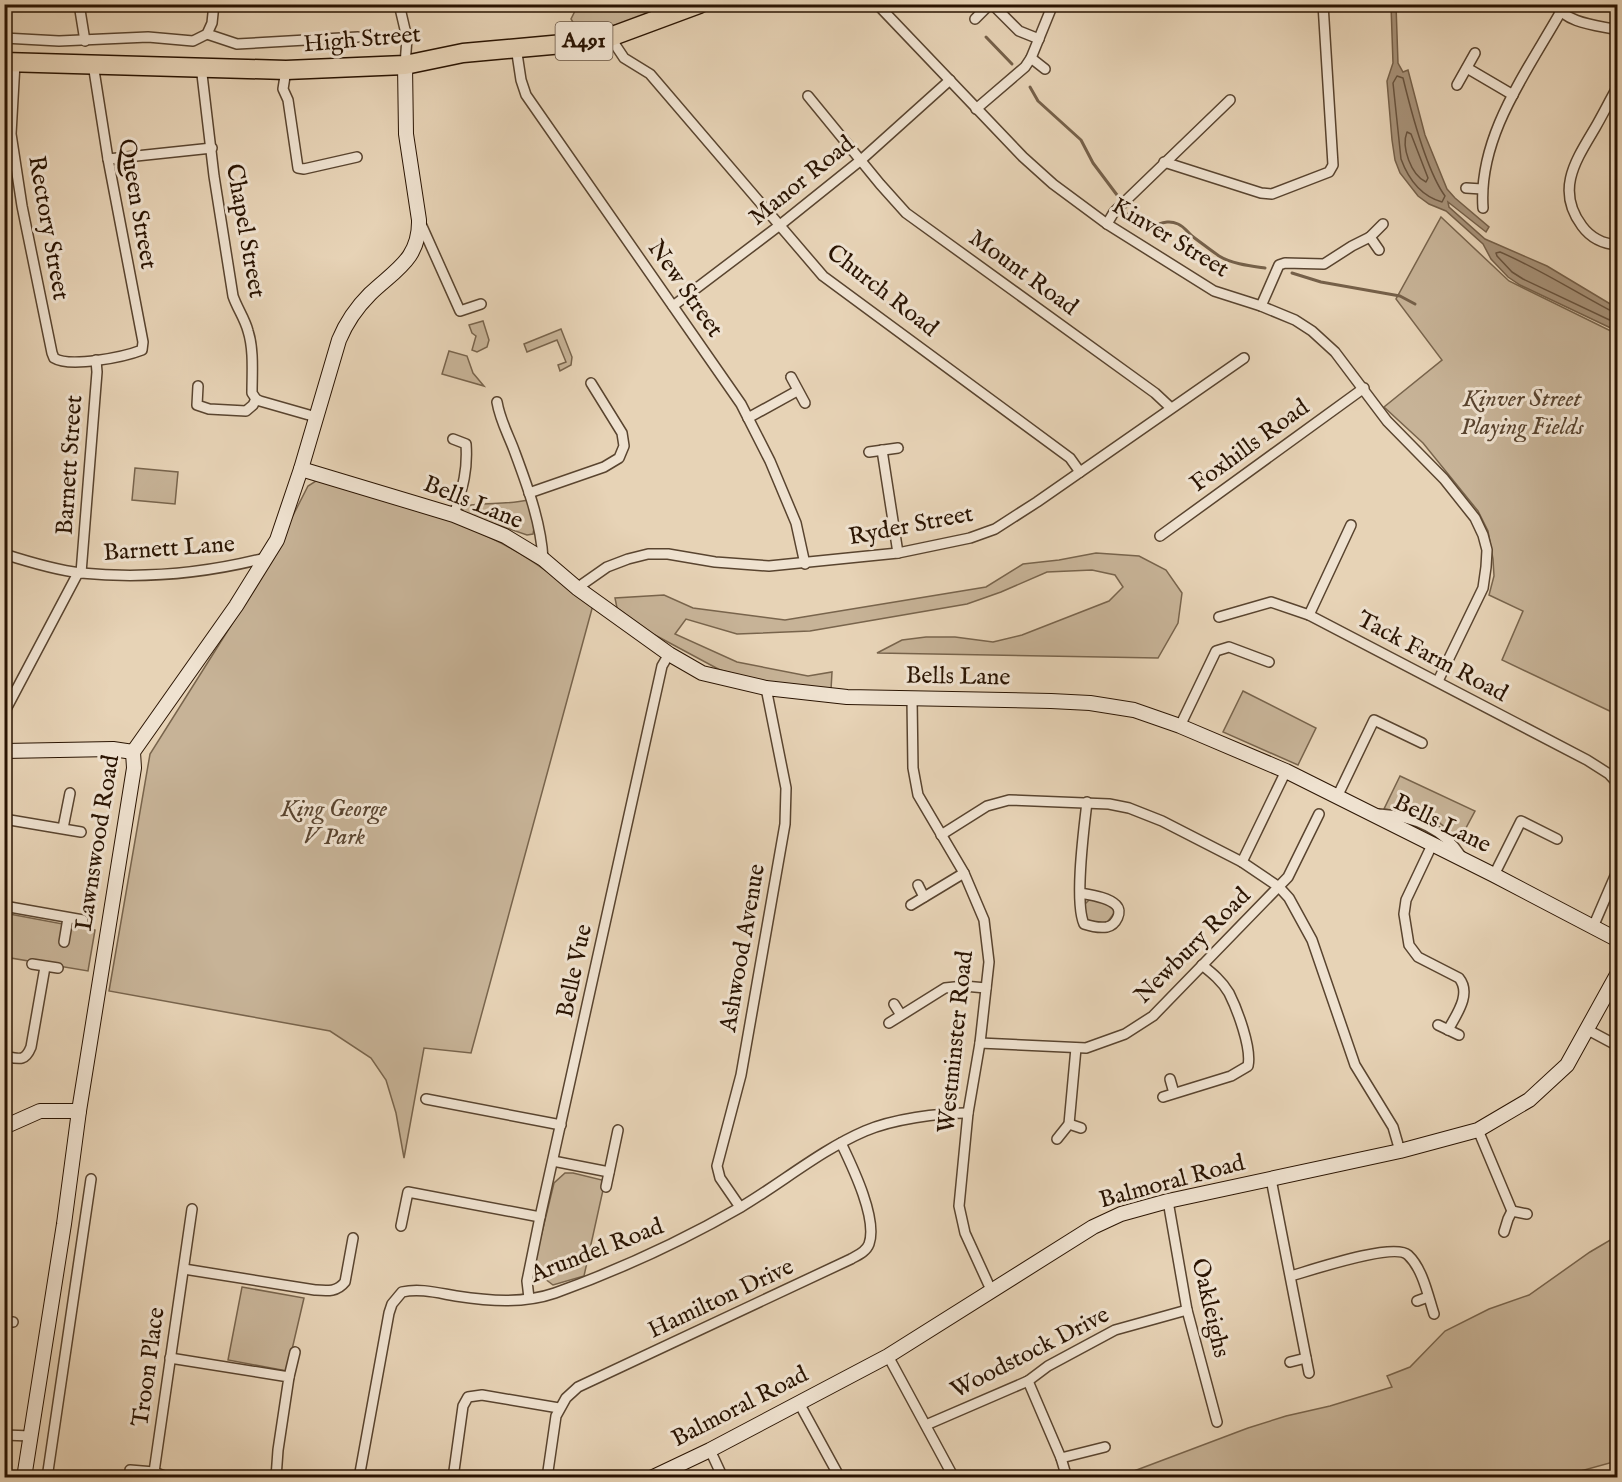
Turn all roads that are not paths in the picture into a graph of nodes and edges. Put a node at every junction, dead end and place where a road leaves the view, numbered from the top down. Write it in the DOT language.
graph roads {
  1 [pos="79,4"];
  2 [pos="214,4"];
  3 [pos="399,4"];
  4 [pos="699,4"];
  5 [pos="877,4"];
  6 [pos="991,4"];
  7 [pos="1053,4"];
  8 [pos="1323,4"];
  9 [pos="1554,4"];
  10 [pos="1560,13"];
  11 [pos="975,19"];
  12 [pos="315,30"];
  13 [pos="1617,30"];
  14 [pos="207,34"];
  15 [pos="358,37"];
  16 [pos="610,37"];
  17 [pos="4,38"];
  18 [pos="1039,39"];
  19 [pos="316,40"];
  20 [pos="85,41"];
  21 [pos="516,47"];
  22 [pos="1475,53"];
  23 [pos="1031,58"];
  24 [pos="10,62"];
  25 [pos="93,64"];
  26 [pos="405,65"];
  27 [pos="201,66"];
  28 [pos="1467,68"];
  29 [pos="1045,69"];
  30 [pos="286,70"];
  31 [pos="950,80"];
  32 [pos="1457,85"];
  33 [pos="1617,86"];
  34 [pos="1513,95"];
  35 [pos="808,96"];
  36 [pos="1230,100"];
  37 [pos="976,109"];
  38 [pos="212,148"];
  39 [pos="357,157"];
  40 [pos="108,159"];
  41 [pos="861,160"];
  42 [pos="1164,162"];
  43 [pos="1466,188"];
  44 [pos="1482,189"];
  45 [pos="1483,208"];
  46 [pos="419,220"];
  47 [pos="1107,224"];
  48 [pos="1383,224"];
  49 [pos="780,225"];
  50 [pos="1370,237"];
  51 [pos="1617,245"];
  52 [pos="1379,250"];
  53 [pos="481,304"];
  54 [pos="673,306"];
  55 [pos="1261,306"];
  56 [pos="1244,358"];
  57 [pos="96,360"];
  58 [pos="791,376"];
  59 [pos="591,383"];
  60 [pos="198,386"];
  61 [pos="1364,388"];
  62 [pos="797,391"];
  63 [pos="256,399"];
  64 [pos="497,402"];
  65 [pos="805,403"];
  66 [pos="1171,408"];
  67 [pos="316,417"];
  68 [pos="748,418"];
  69 [pos="453,439"];
  70 [pos="898,448"];
  71 [pos="882,450"];
  72 [pos="869,452"];
  73 [pos="301,469"];
  74 [pos="1080,472"];
  75 [pos="529,493"];
  76 [pos="454,515"];
  77 [pos="1351,525"];
  78 [pos="1160,536"];
  79 [pos="898,553"];
  80 [pos="4,554"];
  81 [pos="265,558"];
  82 [pos="543,559"];
  83 [pos="805,564"];
  84 [pos="79,573"];
  85 [pos="577,588"];
  86 [pos="1309,615"];
  87 [pos="1219,617"];
  88 [pos="669,654"];
  89 [pos="1269,662"];
  90 [pos="1438,681"];
  91 [pos="766,688"];
  92 [pos="912,699"];
  93 [pos="4,713"];
  94 [pos="1180,726"];
  95 [pos="1422,743"];
  96 [pos="4,751"];
  97 [pos="133,752"];
  98 [pos="1286,771"];
  99 [pos="1617,783"];
  100 [pos="70,793"];
  101 [pos="1337,797"];
  102 [pos="1087,802"];
  103 [pos="1319,814"];
  104 [pos="1370,814"];
  105 [pos="4,819"];
  106 [pos="63,828"];
  107 [pos="81,832"];
  108 [pos="942,834"];
  109 [pos="1557,839"];
  110 [pos="1432,844"];
  111 [pos="1463,860"];
  112 [pos="1242,862"];
  113 [pos="1617,869"];
  114 [pos="964,873"];
  115 [pos="1494,875"];
  116 [pos="918,885"];
  117 [pos="1279,887"];
  118 [pos="1080,893"];
  119 [pos="924,897"];
  120 [pos="911,905"];
  121 [pos="4,906"];
  122 [pos="68,918"];
  123 [pos="83,920"];
  124 [pos="1593,927"];
  125 [pos="1617,940"];
  126 [pos="64,942"];
  127 [pos="32,964"];
  128 [pos="1202,965"];
  129 [pos="45,967"];
  130 [pos="58,968"];
  131 [pos="1617,973"];
  132 [pos="986,988"];
  133 [pos="894,1004"];
  134 [pos="901,1015"];
  135 [pos="890,1023"];
  136 [pos="1438,1025"];
  137 [pos="1448,1030"];
  138 [pos="1588,1030"];
  139 [pos="1460,1035"];
  140 [pos="980,1043"];
  141 [pos="1617,1046"];
  142 [pos="1076,1048"];
  143 [pos="4,1056"];
  144 [pos="1170,1079"];
  145 [pos="1174,1093"];
  146 [pos="1163,1097"];
  147 [pos="426,1099"];
  148 [pos="78,1111"];
  149 [pos="968,1113"];
  150 [pos="1069,1124"];
  151 [pos="561,1125"];
  152 [pos="4,1128"];
  153 [pos="1081,1128"];
  154 [pos="618,1130"];
  155 [pos="1478,1130"];
  156 [pos="1057,1139"];
  157 [pos="841,1143"];
  158 [pos="1400,1151"];
  159 [pos="553,1161"];
  160 [pos="609,1172"];
  161 [pos="91,1179"];
  162 [pos="1270,1179"];
  163 [pos="606,1187"];
  164 [pos="1168,1202"];
  165 [pos="740,1207"];
  166 [pos="192,1209"];
  167 [pos="1512,1211"];
  168 [pos="1527,1214"];
  169 [pos="540,1217"];
  170 [pos="401,1226"];
  171 [pos="1504,1232"];
  172 [pos="353,1238"];
  173 [pos="184,1269"];
  174 [pos="1291,1276"];
  175 [pos="992,1292"];
  176 [pos="1428,1297"];
  177 [pos="529,1298"];
  178 [pos="1417,1301"];
  179 [pos="1187,1310"];
  180 [pos="1434,1314"];
  181 [pos="295,1352"];
  182 [pos="888,1356"];
  183 [pos="170,1358"];
  184 [pos="1306,1358"];
  185 [pos="1290,1362"];
  186 [pos="1309,1373"];
  187 [pos="289,1377"];
  188 [pos="1028,1381"];
  189 [pos="799,1403"];
  190 [pos="559,1408"];
  191 [pos="1217,1422"];
  192 [pos="926,1425"];
  193 [pos="4,1435"];
  194 [pos="31,1436"];
  195 [pos="1105,1447"];
  196 [pos="710,1450"];
  197 [pos="1061,1458"];
  198 [pos="130,1470"];
  199 [pos="154,1472"];
  200 [pos="359,1477"];
  201 [pos="24,1478"];
  202 [pos="46,1478"];
  203 [pos="170,1478"];
  204 [pos="276,1478"];
  205 [pos="332,1478"];
  206 [pos="453,1478"];
  207 [pos="547,1478"];
  208 [pos="651,1478"];
  209 [pos="723,1478"];
  210 [pos="840,1478"];
  211 [pos="954,1478"];
  212 [pos="1067,1478"];
  1 -- 20 [label="street"];
  2 -- 14 [label="street"];
  3 -- 26 [label="street"];
  4 -- 16 [label="highway, High Street / A491"];
  5 -- 31 [label="street, Kinver Street"];
  6 -- 11 [label="street"];
  6 -- 18 [label="street"];
  7 -- 18 [label="street"];
  8 -- 42 [label="street"];
  9 -- 10 [label="street"];
  10 -- 13 [label="street"];
  10 -- 34 [label="street"];
  12 -- 19 [label="street"];
  14 -- 19 [label="street"];
  14 -- 20 [label="street"];
  15 -- 19 [label="street"];
  16 -- 21 [label="highway, High Street / A491"];
  16 -- 49 [label="street, Church Road"];
  17 -- 20 [label="street"];
  18 -- 23 [label="street"];
  21 -- 26 [label="highway, High Street / A491"];
  21 -- 54 [label="street, New Street"];
  22 -- 28 [label="street"];
  23 -- 29 [label="street"];
  23 -- 37 [label="street"];
  24 -- 25 [label="highway, A491"];
  24 -- 57 [label="street, Rectory Street"];
  25 -- 27 [label="highway, High Street / A491"];
  25 -- 40 [label="street, Queen Street"];
  26 -- 30 [label="highway, High Street / A491"];
  26 -- 46 [label="street, Lawnswood Road"];
  27 -- 30 [label="highway, High Street / A491"];
  27 -- 38 [label="street, Chapel Street"];
  28 -- 32 [label="street"];
  28 -- 34 [label="street"];
  30 -- 39 [label="street"];
  31 -- 37 [label="street, Kinver Street"];
  31 -- 41 [label="street, Manor Road"];
  33 -- 51 [label="street"];
  34 -- 44 [label="street"];
  35 -- 41 [label="street, Mount Road"];
  36 -- 42 [label="street"];
  37 -- 47 [label="street, Kinver Street"];
  38 -- 40 [label="street"];
  38 -- 63 [label="street, Chapel Street"];
  40 -- 57 [label="street, Queen Street"];
  41 -- 49 [label="street, Manor Road"];
  41 -- 66 [label="street, Mount Road"];
  42 -- 47 [label="street"];
  43 -- 44 [label="street"];
  44 -- 45 [label="street"];
  46 -- 53 [label="street"];
  46 -- 67 [label="street, Lawnswood Road"];
  47 -- 55 [label="street, Kinver Street"];
  48 -- 50 [label="street"];
  49 -- 54 [label="street, Manor Road"];
  49 -- 74 [label="street, Church Road"];
  50 -- 52 [label="street"];
  50 -- 55 [label="street"];
  54 -- 68 [label="street, New Street"];
  55 -- 61 [label="street, Kinver Street"];
  56 -- 66 [label="street, Ryder Street"];
  57 -- 84 [label="street, Barnett Street"];
  58 -- 62 [label="street"];
  59 -- 75 [label="street"];
  60 -- 63 [label="street"];
  61 -- 78 [label="street, Foxhills Road"];
  61 -- 90 [label="street, Kinver Street"];
  62 -- 65 [label="street"];
  62 -- 68 [label="street"];
  63 -- 67 [label="street"];
  64 -- 75 [label="street"];
  66 -- 74 [label="street, Ryder Street"];
  67 -- 73 [label="street, Lawnswood Road"];
  68 -- 83 [label="street, New Street"];
  69 -- 76 [label="street"];
  70 -- 71 [label="street"];
  71 -- 72 [label="street"];
  71 -- 79 [label="street"];
  73 -- 76 [label="street, Bells Lane"];
  73 -- 81 [label="street, Lawnswood Road"];
  74 -- 79 [label="street, Ryder Street"];
  75 -- 82 [label="street"];
  76 -- 82 [label="street, Bells Lane"];
  77 -- 86 [label="street"];
  79 -- 83 [label="street, Ryder Street"];
  80 -- 84 [label="street, Barnett Lane"];
  81 -- 84 [label="street, Barnett Lane"];
  81 -- 97 [label="street, Lawnswood Road"];
  82 -- 85 [label="street, Bells Lane"];
  83 -- 85 [label="street, Ryder Street"];
  84 -- 93 [label="street"];
  85 -- 88 [label="street, Bells Lane"];
  86 -- 87 [label="street, Tack Farm Road"];
  86 -- 90 [label="street, Tack Farm Road"];
  88 -- 91 [label="street, Bells Lane"];
  88 -- 151 [label="street, Belle Vue"];
  89 -- 94 [label="street"];
  90 -- 99 [label="street, Tack Farm Road"];
  91 -- 92 [label="street, Bells Lane"];
  91 -- 165 [label="street, Ashwood Avenue"];
  92 -- 94 [label="street, Bells Lane"];
  92 -- 108 [label="street, Westminster Road"];
  94 -- 98 [label="street, Bells Lane"];
  95 -- 101 [label="street"];
  96 -- 97 [label="street"];
  97 -- 148 [label="street, Lawnswood Road"];
  98 -- 101 [label="street, Bells Lane"];
  98 -- 112 [label="street"];
  100 -- 106 [label="street"];
  101 -- 104 [label="street, Bells Lane"];
  102 -- 108 [label="street"];
  102 -- 112 [label="street"];
  102 -- 118 [label="street"];
  103 -- 117 [label="street, Newbury Road"];
  104 -- 110 [label="street, Bells Lane"];
  104 -- 111 [label="street"];
  105 -- 106 [label="street"];
  106 -- 107 [label="street"];
  108 -- 114 [label="street, Westminster Road"];
  109 -- 115 [label="street"];
  110 -- 111 [label="street, Bells Lane"];
  110 -- 137 [label="street"];
  111 -- 115 [label="street, Bells Lane"];
  112 -- 117 [label="street"];
  113 -- 124 [label="street"];
  114 -- 119 [label="street"];
  114 -- 132 [label="street, Westminster Road"];
  115 -- 124 [label="street, Bells Lane"];
  116 -- 119 [label="street"];
  117 -- 128 [label="street, Newbury Road"];
  117 -- 158 [label="street"];
  118 -- 118 [label="street"];
  119 -- 120 [label="street"];
  121 -- 122 [label="street"];
  122 -- 123 [label="street"];
  122 -- 126 [label="street"];
  124 -- 125 [label="street, Bells Lane"];
  127 -- 129 [label="street"];
  128 -- 142 [label="street, Newbury Road"];
  128 -- 145 [label="street"];
  129 -- 130 [label="street"];
  129 -- 143 [label="street"];
  131 -- 138 [label="street, Balmoral Road"];
  132 -- 134 [label="street"];
  132 -- 140 [label="street, Westminster Road"];
  133 -- 134 [label="street"];
  134 -- 135 [label="street"];
  136 -- 137 [label="street"];
  137 -- 139 [label="street"];
  138 -- 141 [label="street"];
  138 -- 155 [label="street, Balmoral Road"];
  140 -- 142 [label="street, Newbury Road"];
  140 -- 149 [label="street, Westminster Road"];
  142 -- 150 [label="street"];
  144 -- 145 [label="street"];
  145 -- 146 [label="street"];
  147 -- 151 [label="street"];
  148 -- 152 [label="street"];
  148 -- 194 [label="street, Lawnswood Road"];
  149 -- 157 [label="street, Arundel Road"];
  149 -- 175 [label="street, Westminster Road"];
  150 -- 153 [label="street"];
  150 -- 156 [label="street"];
  151 -- 159 [label="street, Belle Vue"];
  154 -- 160 [label="street"];
  155 -- 158 [label="street, Balmoral Road"];
  155 -- 167 [label="street"];
  157 -- 165 [label="street, Arundel Road"];
  157 -- 190 [label="street, Hamilton Drive"];
  158 -- 162 [label="street, Balmoral Road"];
  159 -- 160 [label="street"];
  159 -- 169 [label="street, Belle Vue"];
  160 -- 163 [label="street"];
  161 -- 202 [label="street"];
  162 -- 164 [label="street, Balmoral Road"];
  162 -- 174 [label="street"];
  164 -- 175 [label="street, Balmoral Road"];
  164 -- 179 [label="street, Oakleighs"];
  165 -- 177 [label="street, Arundel Road"];
  166 -- 173 [label="street, Troon Place"];
  167 -- 168 [label="street"];
  167 -- 171 [label="street"];
  169 -- 170 [label="street"];
  169 -- 177 [label="street, Belle Vue"];
  172 -- 173 [label="street"];
  173 -- 183 [label="street, Troon Place"];
  174 -- 176 [label="street"];
  174 -- 184 [label="street"];
  175 -- 182 [label="street, Balmoral Road"];
  176 -- 178 [label="street"];
  176 -- 180 [label="street"];
  177 -- 200 [label="street, Arundel Road"];
  179 -- 188 [label="street, Woodstock Drive"];
  179 -- 191 [label="street, Oakleighs"];
  181 -- 187 [label="street"];
  182 -- 189 [label="street, Balmoral Road"];
  182 -- 192 [label="street"];
  183 -- 187 [label="street"];
  183 -- 199 [label="street, Troon Place"];
  184 -- 185 [label="street"];
  184 -- 186 [label="street"];
  187 -- 204 [label="street"];
  188 -- 192 [label="street, Woodstock Drive"];
  188 -- 197 [label="street"];
  189 -- 196 [label="street, Balmoral Road"];
  189 -- 210 [label="street"];
  190 -- 206 [label="street"];
  190 -- 207 [label="street"];
  192 -- 211 [label="street"];
  193 -- 194 [label="street"];
  194 -- 201 [label="street, Lawnswood Road"];
  195 -- 197 [label="street"];
  196 -- 208 [label="street, Balmoral Road"];
  196 -- 209 [label="street"];
  197 -- 212 [label="street"];
  198 -- 199 [label="street"];
  199 -- 203 [label="street"];
  200 -- 205 [label="street"];
}
